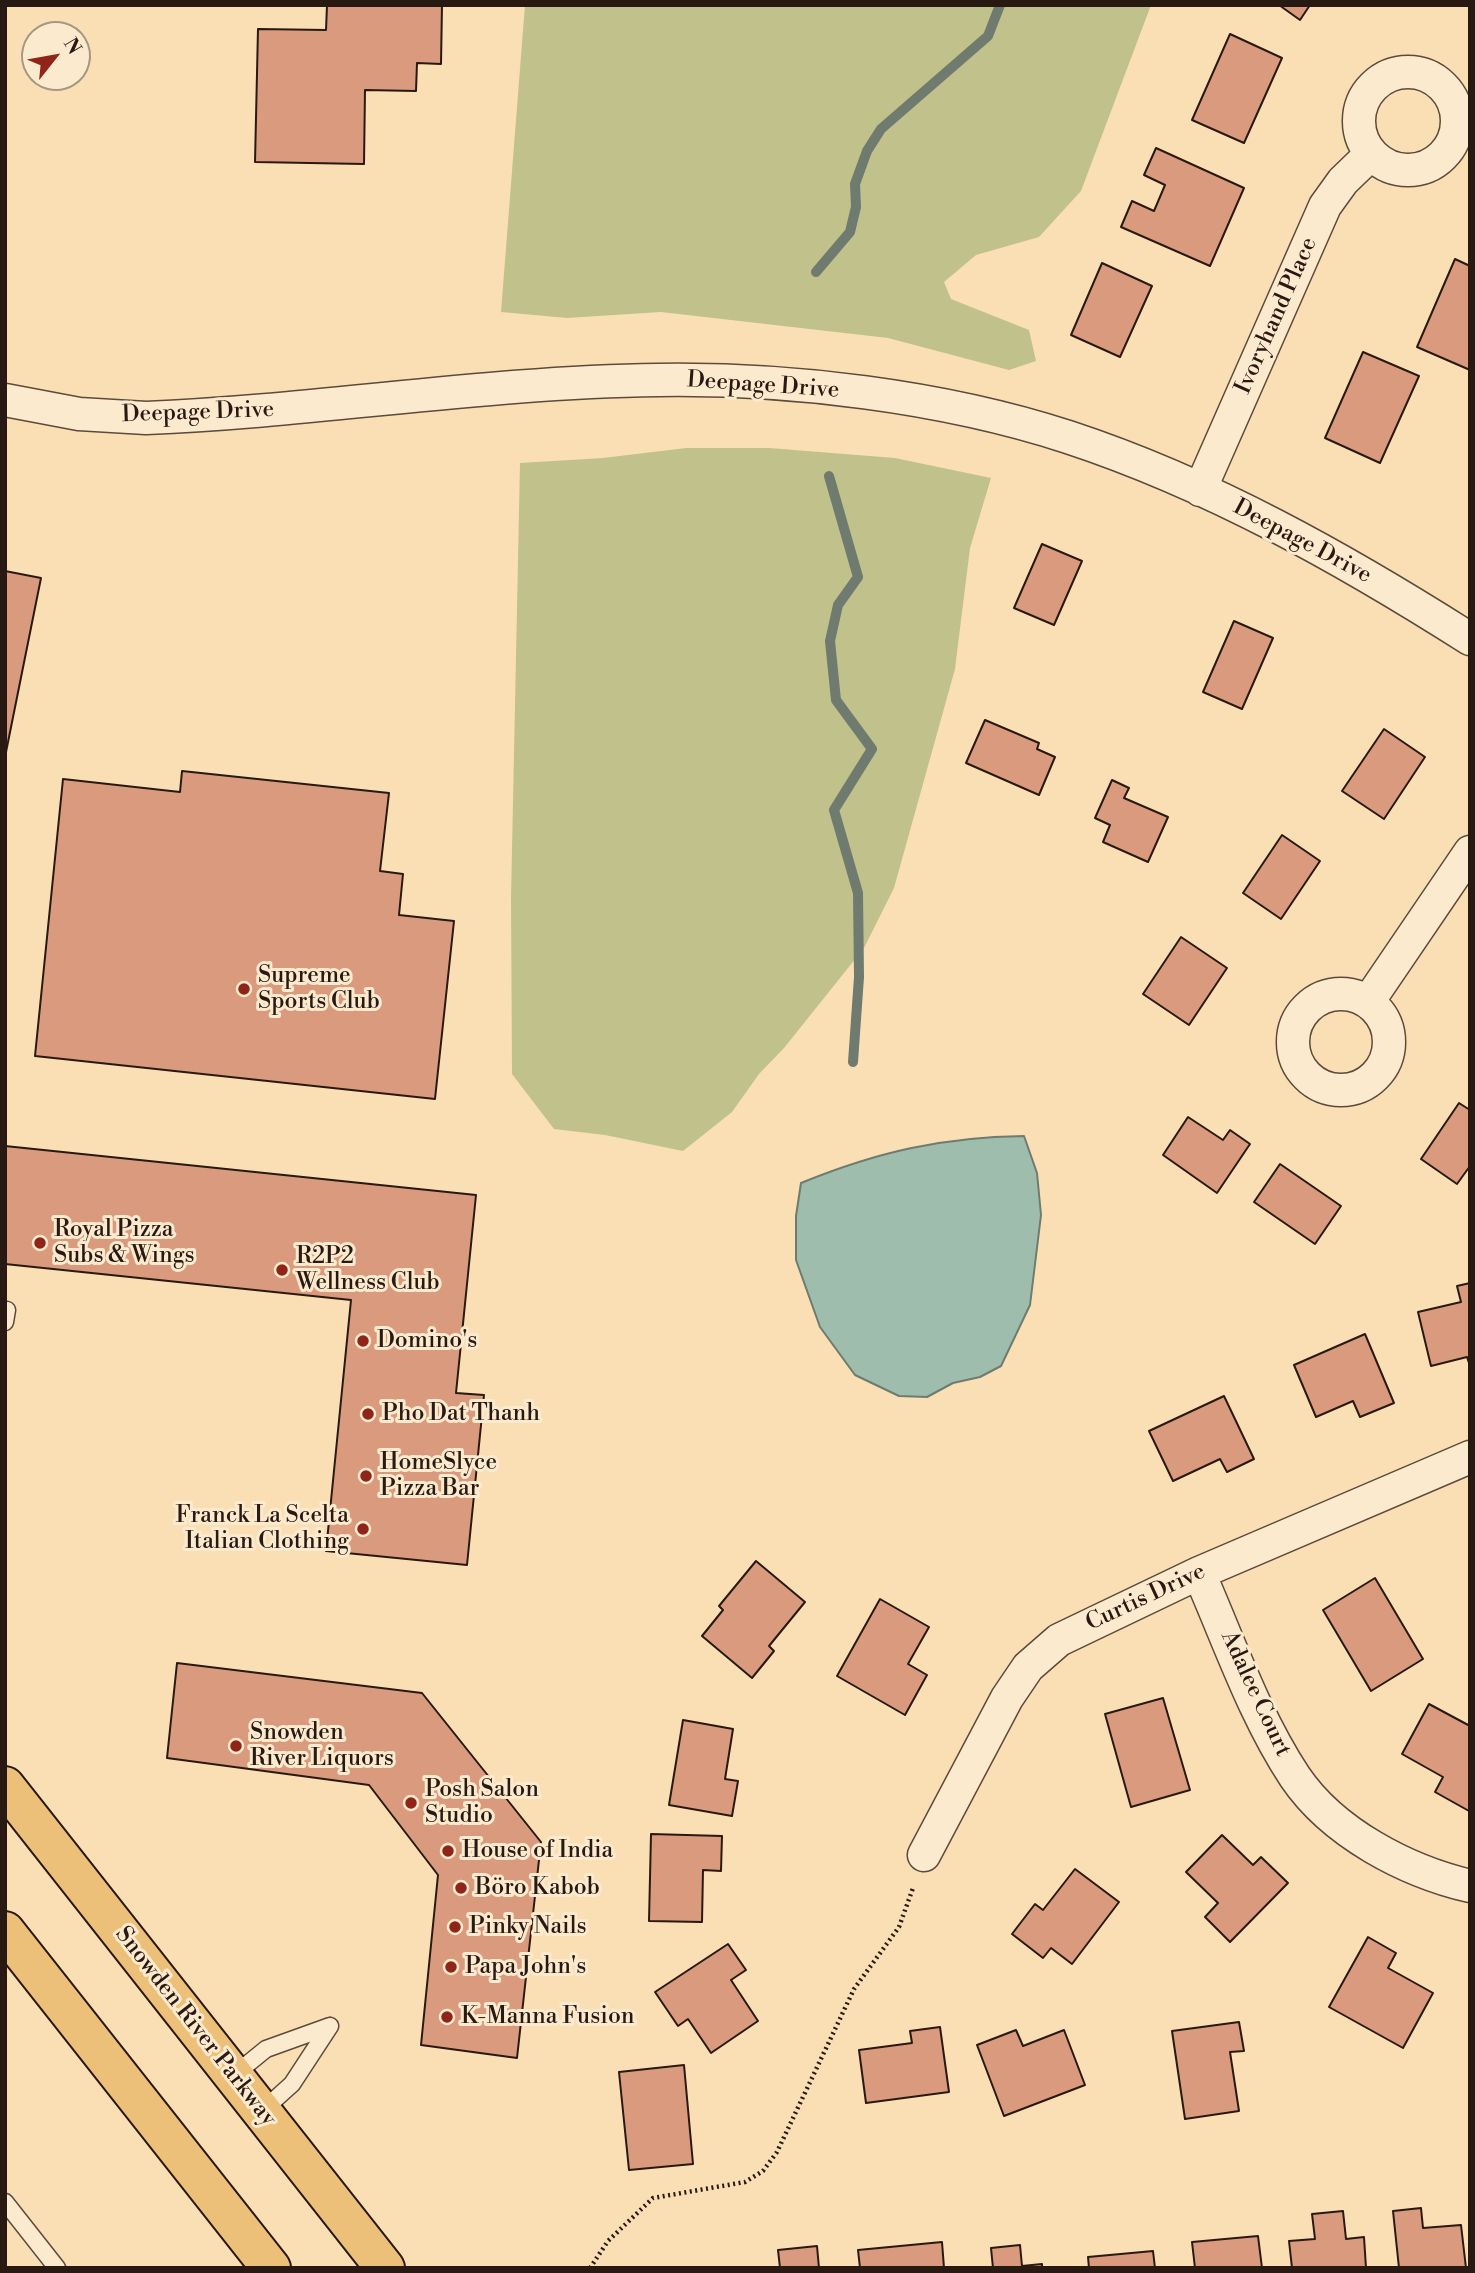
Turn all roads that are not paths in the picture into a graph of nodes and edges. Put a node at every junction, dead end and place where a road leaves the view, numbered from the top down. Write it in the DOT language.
graph roads {
  1 [pos="1464,109"];
  2 [pos="1371,154"];
  3 [pos="5,400"];
  4 [pos="1200,490"];
  5 [pos="1470,639"];
  6 [pos="1470,852"];
  7 [pos="1368,1002"];
  8 [pos="1470,1457"];
  9 [pos="1199,1573"];
  10 [pos="5,1786"];
  11 [pos="924,1855"];
  12 [pos="1470,1886"];
  13 [pos="5,1931"];
  14 [pos="234,2075"];
  15 [pos="261,2112"];
  16 [pos="5,2202"];
  17 [pos="57,2268"];
  18 [pos="271,2268"];
  19 [pos="385,2268"];
  1 -- 2 [label="street"];
  1 -- 2 [label="street"];
  2 -- 4 [label="street, Ivoryhand Place"];
  3 -- 4 [label="street, Deepage Drive"];
  4 -- 5 [label="street, Deepage Drive"];
  6 -- 7 [label="street"];
  8 -- 9 [label="street, Curtis Drive"];
  9 -- 11 [label="street, Curtis Drive"];
  9 -- 12 [label="street, Adalee Court"];
  10 -- 14 [label="main road, Snowden River Parkway"];
  13 -- 18 [label="main road"];
  14 -- 15 [label="main road, Snowden River Parkway"];
  14 -- 15 [label="lane"];
  15 -- 19 [label="main road, Snowden River Parkway"];
  16 -- 17 [label="lane"];
}
